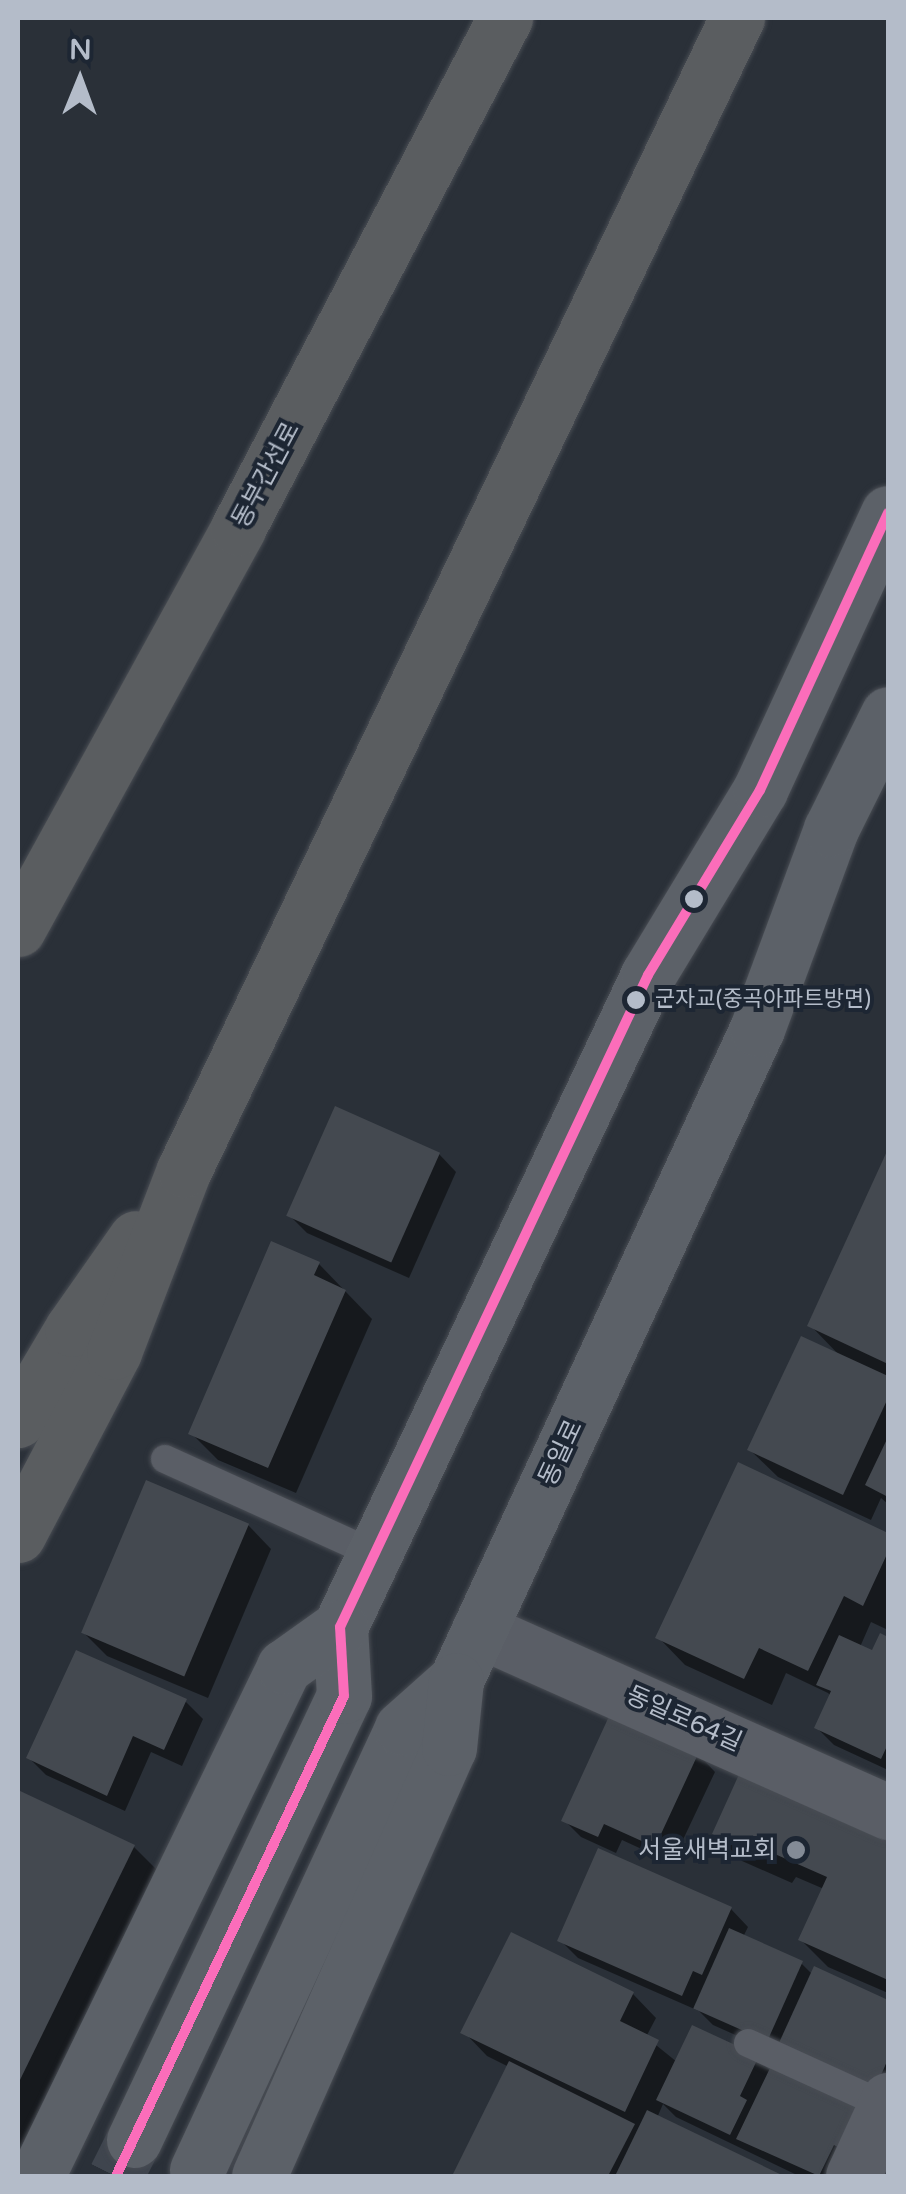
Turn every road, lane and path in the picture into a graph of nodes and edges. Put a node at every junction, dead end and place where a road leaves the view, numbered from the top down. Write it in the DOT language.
graph roads {
  1 [pos="506,18"];
  2 [pos="737,18"];
  3 [pos="888,513"];
  4 [pos="884,733"];
  5 [pos="18,928"];
  6 [pos="184,1170"];
  7 [pos="18,1420"];
  8 [pos="165,1459"];
  9 [pos="18,1536"];
  10 [pos="374,1554"];
  11 [pos="340,1628"];
  12 [pos="478,1630"];
  13 [pos="456,1680"];
  14 [pos="888,1812"];
  15 [pos="748,2043"];
  16 [pos="887,2103"];
  17 [pos="134,2140"];
  18 [pos="197,2170"];
  19 [pos="37,2176"];
  20 [pos="260,2176"];
  21 [pos="852,2176"];
  1 -- 5 [label="highway, 동부간선로"];
  2 -- 6 [label="highway"];
  3 -- 10 [label="main road"];
  4 -- 12 [label="main road, 동일로"];
  6 -- 7 [label="highway"];
  6 -- 9 [label="highway"];
  8 -- 10 [label="lane"];
  10 -- 11 [label="main road"];
  11 -- 17 [label="main road"];
  11 -- 19 [label="main road"];
  12 -- 13 [label="main road, 동일로"];
  12 -- 14 [label="street, 동일로64길"];
  13 -- 18 [label="main road, 동일로"];
  13 -- 20 [label="main road"];
  15 -- 16 [label="lane"];
  16 -- 21 [label="street"];
}
